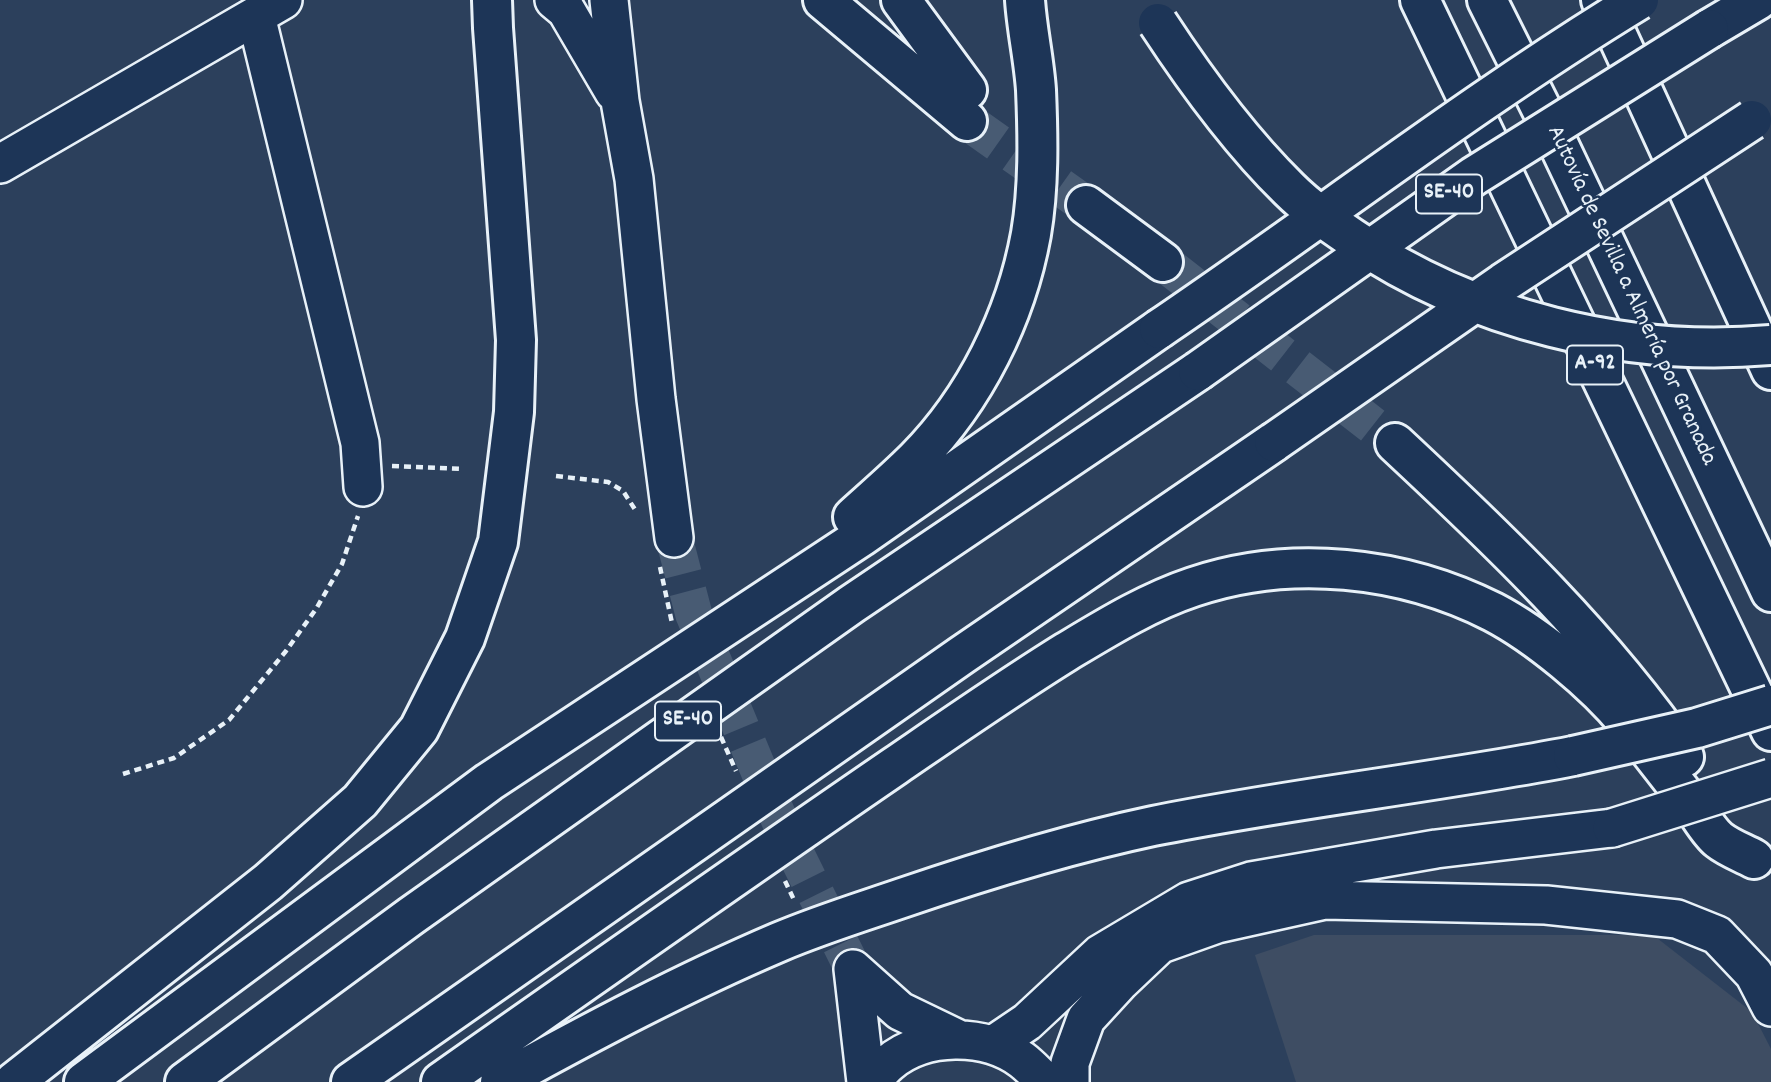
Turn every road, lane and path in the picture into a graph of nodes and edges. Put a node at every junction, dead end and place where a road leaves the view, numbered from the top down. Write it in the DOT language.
graph roads {
  1 [pos="492,0"];
  2 [pos="554,0"];
  3 [pos="610,0"];
  4 [pos="823,0"];
  5 [pos="901,0"];
  6 [pos="1025,0"];
  7 [pos="1420,0"];
  8 [pos="1487,0"];
  9 [pos="1601,0"];
  10 [pos="1639,0"];
  11 [pos="1758,0"];
  12 [pos="270,8"];
  13 [pos="1153,11"];
  14 [pos="620,101"];
  15 [pos="1761,115"];
  16 [pos="0,164"];
  17 [pos="1086,205"];
  18 [pos="1163,262"];
  19 [pos="1771,345"];
  20 [pos="1771,370"];
  21 [pos="1395,443"];
  22 [pos="463,469"];
  23 [pos="363,476"];
  24 [pos="556,476"];
  25 [pos="642,521"];
  26 [pos="666,550"];
  27 [pos="1771,593"];
  28 [pos="674,632"];
  29 [pos="1771,705"];
  30 [pos="718,730"];
  31 [pos="1771,731"];
  32 [pos="124,774"];
  33 [pos="1771,778"];
  34 [pos="740,780"];
  35 [pos="489,782"];
  36 [pos="1763,873"];
  37 [pos="785,880"];
  38 [pos="1251,881"];
  39 [pos="796,905"];
  40 [pos="1158,945"];
  41 [pos="1771,1007"];
  42 [pos="975,1042"];
  43 [pos="14,1082"];
  44 [pos="85,1082"];
  45 [pos="185,1082"];
  46 [pos="351,1082"];
  47 [pos="440,1082"];
  48 [pos="500,1082"];
  49 [pos="868,1082"];
  50 [pos="1046,1082"];
  51 [pos="1070,1082"];
  1 -- 43 [label="highway"];
  2 -- 14 [label="street"];
  3 -- 14 [label="street"];
  4 -- 5 [label="highway"];
  6 -- 35 [label="highway"];
  7 -- 31 [label="highway, A-92"];
  8 -- 27 [label="highway, Autovía de Sevilla a Almería por Granada / A-92"];
  9 -- 20 [label="highway"];
  10 -- 35 [label="highway, bridge"];
  11 -- 45 [label="highway, SE-40, bridge"];
  12 -- 16 [label="street"];
  12 -- 23 [label="street"];
  13 -- 19 [label="highway, bridge"];
  14 -- 26 [label="street"];
  15 -- 46 [label="highway, bridge"];
  17 -- 18 [label="highway"];
  21 -- 36 [label="highway"];
  22 -- 23 [label="path"];
  23 -- 32 [label="path"];
  24 -- 25 [label="path"];
  26 -- 28 [label="path"];
  29 -- 48 [label="highway, bridge"];
  30 -- 34 [label="path"];
  33 -- 38 [label="street, bridge"];
  35 -- 44 [label="highway"];
  36 -- 47 [label="highway"];
  37 -- 39 [label="path"];
  38 -- 40 [label="street"];
  38 -- 42 [label="street"];
  40 -- 41 [label="street"];
  40 -- 51 [label="street"];
  42 -- 49 [label="street"];
  42 -- 49 [label="street"];
  42 -- 50 [label="street"];
}
